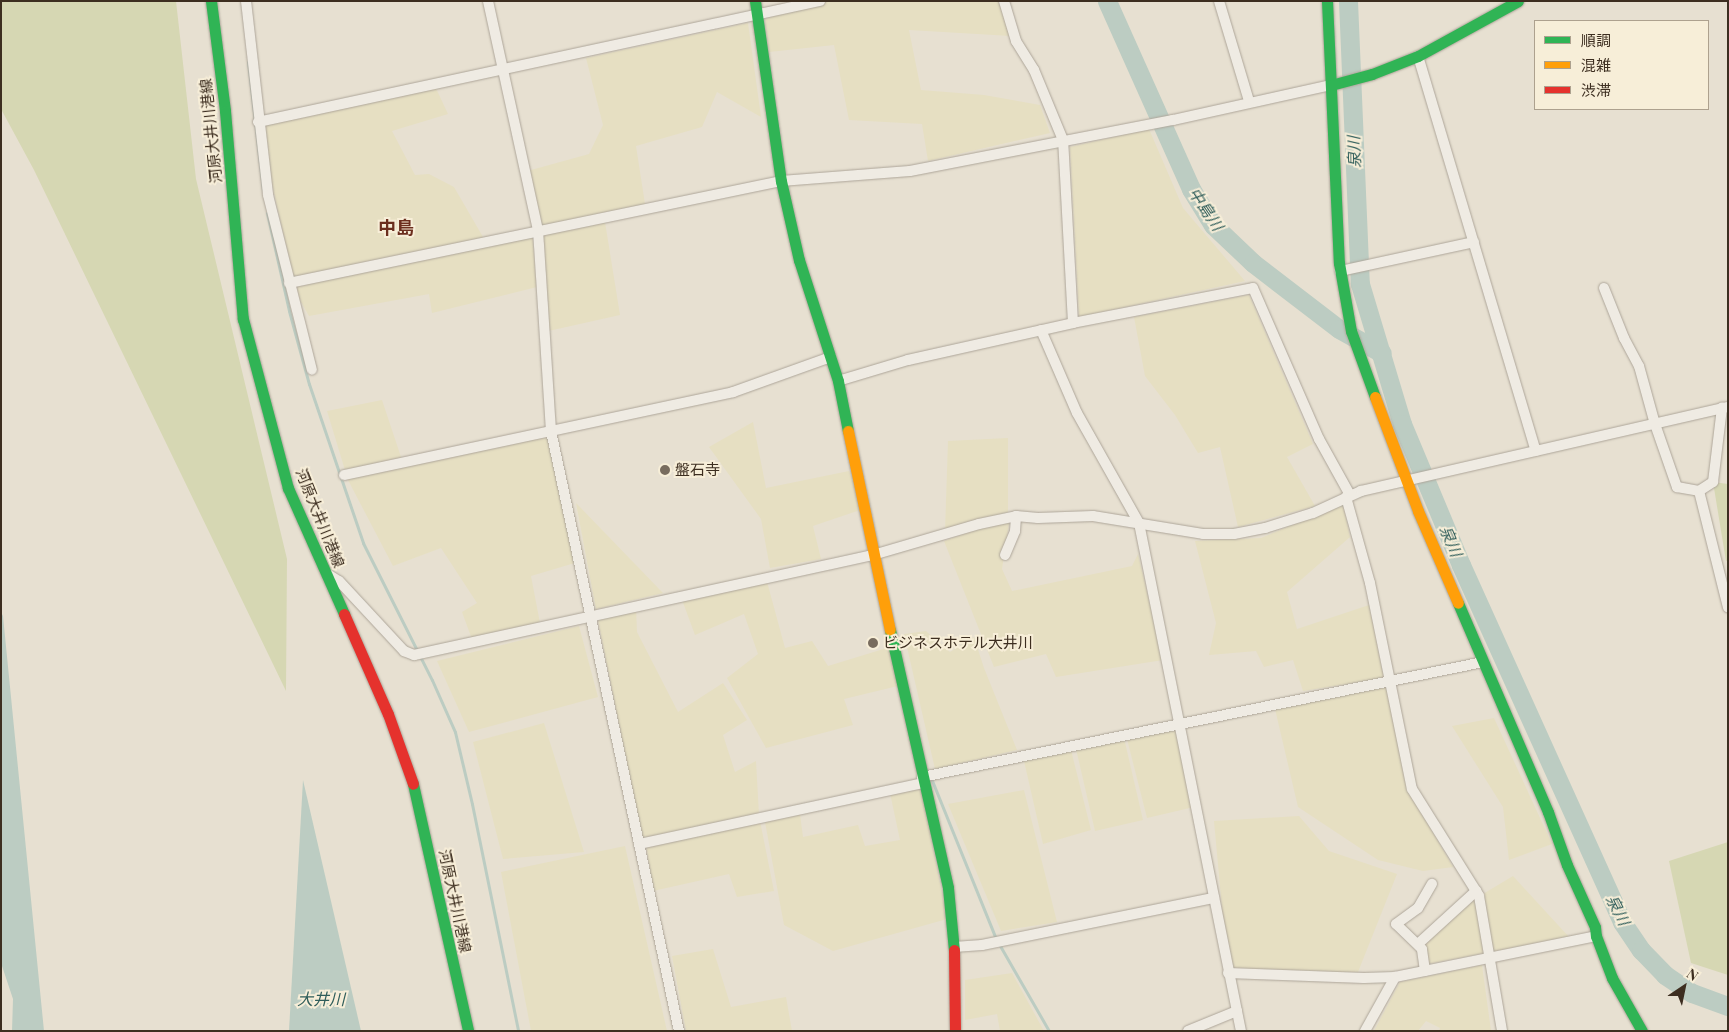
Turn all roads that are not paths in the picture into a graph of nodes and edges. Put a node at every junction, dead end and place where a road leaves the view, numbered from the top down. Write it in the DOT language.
graph roads {
  1 [pos="211,1"];
  2 [pos="246,1"];
  3 [pos="488,1"];
  4 [pos="755,1"];
  5 [pos="820,1"];
  6 [pos="1004,1"];
  7 [pos="1219,1"];
  8 [pos="1327,1"];
  9 [pos="1518,1"];
  10 [pos="757,14"];
  11 [pos="1418,56"];
  12 [pos="503,69"];
  13 [pos="1331,85"];
  14 [pos="1249,101"];
  15 [pos="258,122"];
  16 [pos="1063,140"];
  17 [pos="781,181"];
  18 [pos="538,230"];
  19 [pos="1474,242"];
  20 [pos="1340,270"];
  21 [pos="290,283"];
  22 [pos="1604,288"];
  23 [pos="1073,323"];
  24 [pos="1041,330"];
  25 [pos="831,357"];
  26 [pos="312,370"];
  27 [pos="838,382"];
  28 [pos="1725,408"];
  29 [pos="1654,424"];
  30 [pos="551,431"];
  31 [pos="1536,451"];
  32 [pos="344,475"];
  33 [pos="1407,480"];
  34 [pos="1699,491"];
  35 [pos="1348,496"];
  36 [pos="1016,516"];
  37 [pos="1139,523"];
  38 [pos="873,555"];
  39 [pos="1005,555"];
  40 [pos="326,573"];
  41 [pos="1728,607"];
  42 [pos="589,617"];
  43 [pos="1483,662"];
  44 [pos="1391,681"];
  45 [pos="1180,724"];
  46 [pos="923,779"];
  47 [pos="639,844"];
  48 [pos="1432,884"];
  49 [pos="1476,891"];
  50 [pos="1214,898"];
  51 [pos="1596,936"];
  52 [pos="1418,944"];
  53 [pos="954,946"];
  54 [pos="1490,958"];
  55 [pos="1425,971"];
  56 [pos="1228,973"];
  57 [pos="1395,976"];
  58 [pos="1237,1011"];
  59 [pos="468,1031"];
  60 [pos="679,1031"];
  61 [pos="955,1031"];
  62 [pos="1188,1031"];
  63 [pos="1241,1031"];
  64 [pos="1366,1031"];
  65 [pos="1502,1031"];
  66 [pos="1642,1031"];
  1 -- 40 [label="street, 河原大井川港線"];
  2 -- 15 [label="street"];
  3 -- 12 [label="street"];
  4 -- 10 [label="street"];
  5 -- 10 [label="street"];
  6 -- 16 [label="street"];
  7 -- 14 [label="street"];
  8 -- 13 [label="street"];
  9 -- 11 [label="street"];
  10 -- 12 [label="street"];
  10 -- 17 [label="street"];
  11 -- 13 [label="street"];
  11 -- 19 [label="street"];
  12 -- 15 [label="street"];
  12 -- 18 [label="street"];
  13 -- 14 [label="street"];
  13 -- 20 [label="street"];
  14 -- 16 [label="street"];
  15 -- 21 [label="street"];
  16 -- 17 [label="street"];
  16 -- 23 [label="street"];
  17 -- 18 [label="street"];
  17 -- 25 [label="street"];
  18 -- 21 [label="street"];
  18 -- 30 [label="street"];
  19 -- 20 [label="street"];
  19 -- 31 [label="street"];
  20 -- 33 [label="street"];
  21 -- 26 [label="street"];
  22 -- 29 [label="street"];
  23 -- 24 [label="street"];
  23 -- 35 [label="street"];
  24 -- 27 [label="street"];
  24 -- 37 [label="street"];
  25 -- 27 [label="street"];
  25 -- 30 [label="street"];
  27 -- 38 [label="street"];
  28 -- 29 [label="street"];
  28 -- 34 [label="street"];
  29 -- 31 [label="street"];
  29 -- 34 [label="street"];
  30 -- 32 [label="street"];
  30 -- 42 [label="street"];
  31 -- 33 [label="street"];
  33 -- 35 [label="street"];
  33 -- 43 [label="street"];
  34 -- 41 [label="street"];
  35 -- 37 [label="street"];
  35 -- 44 [label="street"];
  36 -- 37 [label="street"];
  36 -- 38 [label="street"];
  36 -- 39 [label="street"];
  37 -- 45 [label="street"];
  38 -- 42 [label="street"];
  38 -- 46 [label="street"];
  40 -- 42 [label="street"];
  40 -- 59 [label="street, 河原大井川港線"];
  42 -- 47 [label="street"];
  43 -- 44 [label="street"];
  43 -- 51 [label="street"];
  44 -- 45 [label="street"];
  44 -- 49 [label="street"];
  45 -- 46 [label="street"];
  45 -- 50 [label="street"];
  46 -- 47 [label="street"];
  46 -- 53 [label="street"];
  47 -- 60 [label="street"];
  48 -- 52 [label="street"];
  49 -- 52 [label="street"];
  49 -- 54 [label="street"];
  50 -- 53 [label="street"];
  50 -- 56 [label="street"];
  51 -- 54 [label="street"];
  51 -- 66 [label="street"];
  52 -- 55 [label="street"];
  53 -- 61 [label="street"];
  54 -- 55 [label="street"];
  54 -- 65 [label="street"];
  55 -- 57 [label="street"];
  56 -- 57 [label="street"];
  56 -- 58 [label="street"];
  57 -- 64 [label="street"];
  58 -- 62 [label="street"];
  58 -- 63 [label="street"];
}
